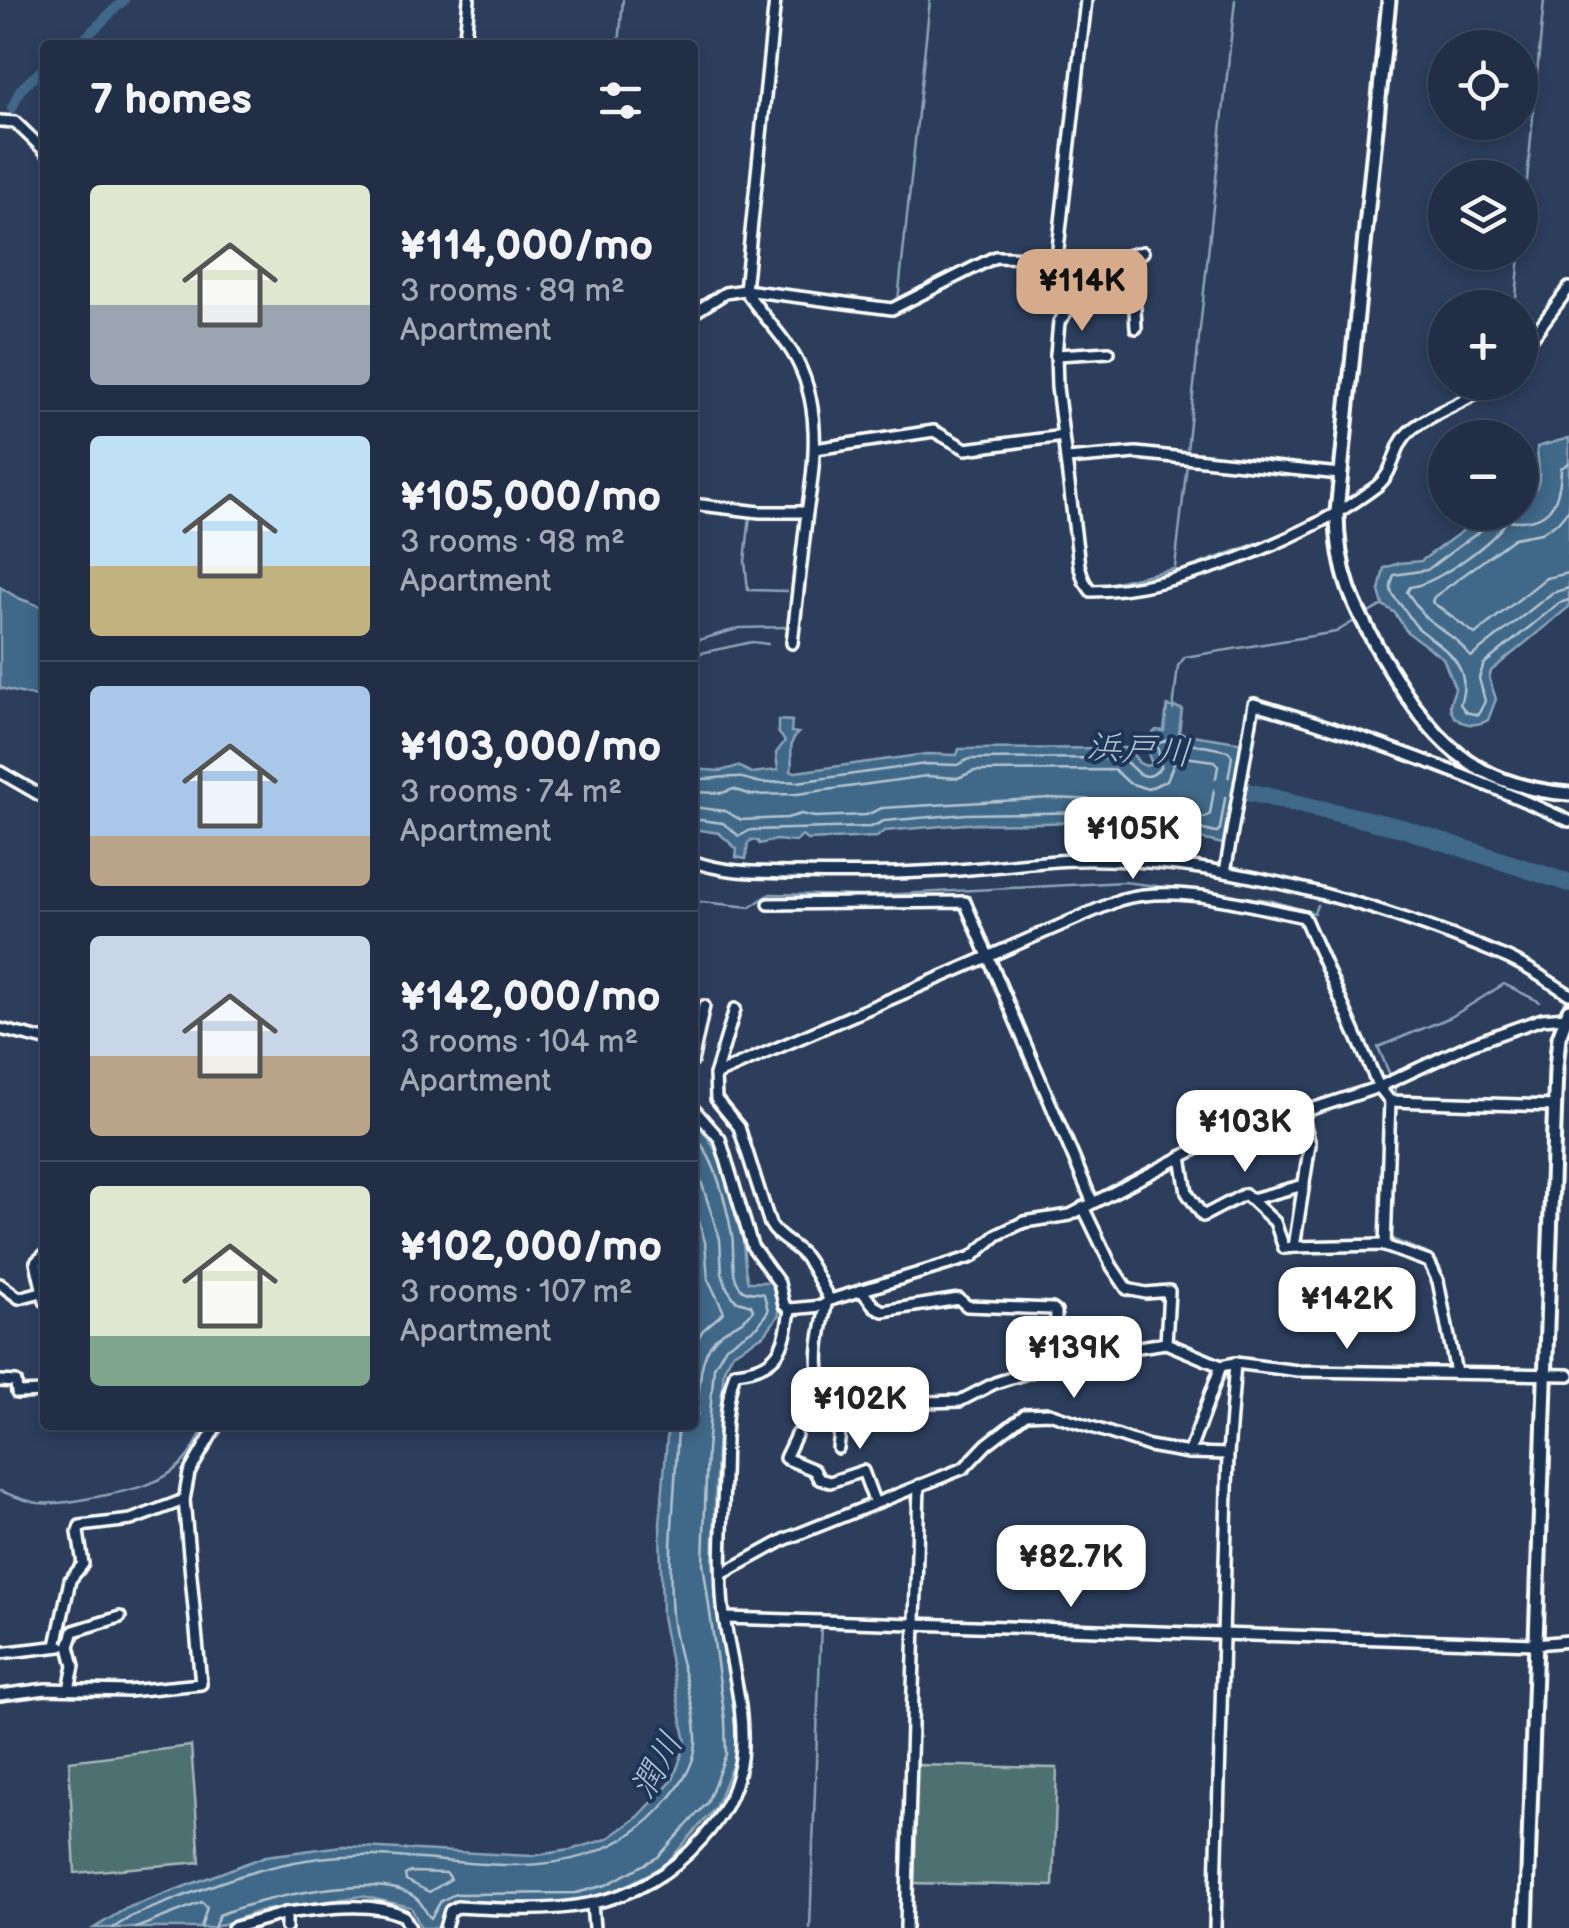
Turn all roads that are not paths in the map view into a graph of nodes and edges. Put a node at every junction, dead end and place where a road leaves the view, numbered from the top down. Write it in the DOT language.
graph roads {
  1 [pos="469,0"];
  2 [pos="775,0"];
  3 [pos="1086,0"];
  4 [pos="1389,0"];
  5 [pos="464,40"];
  6 [pos="0,121"];
  7 [pos="40,145"];
  8 [pos="1142,252"];
  9 [pos="1132,256"];
  10 [pos="1057,258"];
  11 [pos="1084,288"];
  12 [pos="1569,288"];
  13 [pos="745,290"];
  14 [pos="698,310"];
  15 [pos="1136,328"];
  16 [pos="1538,330"];
  17 [pos="1110,352"];
  18 [pos="1056,355"];
  19 [pos="1467,400"];
  20 [pos="1063,436"];
  21 [pos="815,449"];
  22 [pos="1067,459"];
  23 [pos="1340,474"];
  24 [pos="698,505"];
  25 [pos="807,512"];
  26 [pos="1337,512"];
  27 [pos="792,643"];
  28 [pos="0,772"];
  29 [pos="1569,794"];
  30 [pos="40,795"];
  31 [pos="1569,821"];
  32 [pos="698,863"];
  33 [pos="1225,872"];
  34 [pos="769,904"];
  35 [pos="988,958"];
  36 [pos="1569,994"];
  37 [pos="704,1006"];
  38 [pos="735,1009"];
  39 [pos="1567,1013"];
  40 [pos="0,1030"];
  41 [pos="698,1034"];
  42 [pos="40,1039"];
  43 [pos="715,1075"];
  44 [pos="1379,1087"];
  45 [pos="1390,1101"];
  46 [pos="1554,1106"];
  47 [pos="698,1114"];
  48 [pos="1302,1114"];
  49 [pos="1180,1157"];
  50 [pos="1304,1184"];
  51 [pos="1252,1199"];
  52 [pos="1088,1204"];
  53 [pos="1385,1246"];
  54 [pos="1294,1247"];
  55 [pos="40,1258"];
  56 [pos="40,1282"];
  57 [pos="0,1284"];
  58 [pos="861,1290"];
  59 [pos="40,1297"];
  60 [pos="826,1303"];
  61 [pos="793,1309"];
  62 [pos="1166,1343"];
  63 [pos="1055,1359"];
  64 [pos="1235,1363"];
  65 [pos="1222,1366"];
  66 [pos="1456,1372"];
  67 [pos="1545,1374"];
  68 [pos="1569,1375"];
  69 [pos="0,1381"];
  70 [pos="40,1392"];
  71 [pos="840,1412"];
  72 [pos="215,1430"];
  73 [pos="796,1435"];
  74 [pos="838,1448"];
  75 [pos="1189,1453"];
  76 [pos="1228,1454"];
  77 [pos="919,1485"];
  78 [pos="184,1500"];
  79 [pos="874,1501"];
  80 [pos="722,1574"];
  81 [pos="120,1617"];
  82 [pos="725,1618"];
  83 [pos="916,1624"];
  84 [pos="1224,1634"];
  85 [pos="1569,1641"];
  86 [pos="1536,1644"];
  87 [pos="56,1646"];
  88 [pos="69,1646"];
  89 [pos="0,1652"];
  90 [pos="69,1688"];
  91 [pos="0,1695"];
  92 [pos="592,1904"];
  93 [pos="286,1913"];
  94 [pos="233,1928"];
  95 [pos="286,1928"];
  96 [pos="410,1928"];
  97 [pos="445,1928"];
  98 [pos="594,1928"];
  99 [pos="906,1928"];
  100 [pos="1216,1928"];
  101 [pos="1526,1928"];
  1 -- 5 [label="street"];
  2 -- 13 [label="street"];
  3 -- 10 [label="street"];
  4 -- 23 [label="street"];
  6 -- 7 [label="street"];
  8 -- 9 [label="street"];
  9 -- 11 [label="street"];
  9 -- 15 [label="street"];
  10 -- 11 [label="street"];
  10 -- 13 [label="street"];
  11 -- 18 [label="street"];
  12 -- 16 [label="street"];
  13 -- 14 [label="street"];
  13 -- 21 [label="street"];
  17 -- 18 [label="street"];
  18 -- 20 [label="street"];
  19 -- 26 [label="street"];
  20 -- 21 [label="street"];
  20 -- 22 [label="street"];
  21 -- 25 [label="street"];
  22 -- 23 [label="street"];
  22 -- 26 [label="street"];
  23 -- 26 [label="street"];
  24 -- 25 [label="street"];
  25 -- 27 [label="street"];
  26 -- 29 [label="street"];
  28 -- 30 [label="street"];
  31 -- 33 [label="street"];
  32 -- 33 [label="street"];
  33 -- 36 [label="street"];
  34 -- 35 [label="street"];
  35 -- 43 [label="street"];
  35 -- 44 [label="street"];
  35 -- 52 [label="street"];
  37 -- 41 [label="street"];
  38 -- 43 [label="street"];
  39 -- 44 [label="street"];
  39 -- 46 [label="street"];
  40 -- 42 [label="street"];
  43 -- 60 [label="street"];
  44 -- 45 [label="street"];
  44 -- 48 [label="street"];
  45 -- 46 [label="street"];
  45 -- 53 [label="street"];
  46 -- 67 [label="street"];
  47 -- 61 [label="street"];
  48 -- 49 [label="street"];
  48 -- 50 [label="street"];
  49 -- 51 [label="street"];
  49 -- 52 [label="street"];
  50 -- 51 [label="street"];
  50 -- 54 [label="street"];
  51 -- 54 [label="street"];
  52 -- 58 [label="street"];
  52 -- 62 [label="street"];
  53 -- 54 [label="street"];
  53 -- 66 [label="street"];
  55 -- 56 [label="street"];
  57 -- 59 [label="street"];
  58 -- 60 [label="street"];
  58 -- 63 [label="street"];
  60 -- 61 [label="street"];
  60 -- 71 [label="street"];
  61 -- 80 [label="street"];
  62 -- 63 [label="street"];
  62 -- 65 [label="street"];
  63 -- 71 [label="street"];
  64 -- 65 [label="street"];
  64 -- 66 [label="street"];
  64 -- 76 [label="street"];
  65 -- 75 [label="street"];
  66 -- 67 [label="street"];
  67 -- 68 [label="street"];
  67 -- 86 [label="street"];
  69 -- 70 [label="street"];
  71 -- 74 [label="street"];
  72 -- 78 [label="street"];
  73 -- 79 [label="street"];
  75 -- 76 [label="street"];
  75 -- 77 [label="street"];
  76 -- 84 [label="street"];
  77 -- 79 [label="street"];
  77 -- 83 [label="street"];
  78 -- 87 [label="street"];
  78 -- 90 [label="street"];
  79 -- 80 [label="street"];
  80 -- 82 [label="street"];
  81 -- 88 [label="street"];
  82 -- 83 [label="street"];
  82 -- 92 [label="street"];
  83 -- 84 [label="street"];
  83 -- 99 [label="street"];
  84 -- 86 [label="street"];
  84 -- 100 [label="street"];
  85 -- 86 [label="street"];
  86 -- 101 [label="street"];
  87 -- 88 [label="street"];
  87 -- 89 [label="street"];
  88 -- 90 [label="street"];
  90 -- 91 [label="street"];
  92 -- 97 [label="street"];
  92 -- 98 [label="street"];
  93 -- 94 [label="street"];
  93 -- 95 [label="street"];
  93 -- 96 [label="street"];
}
